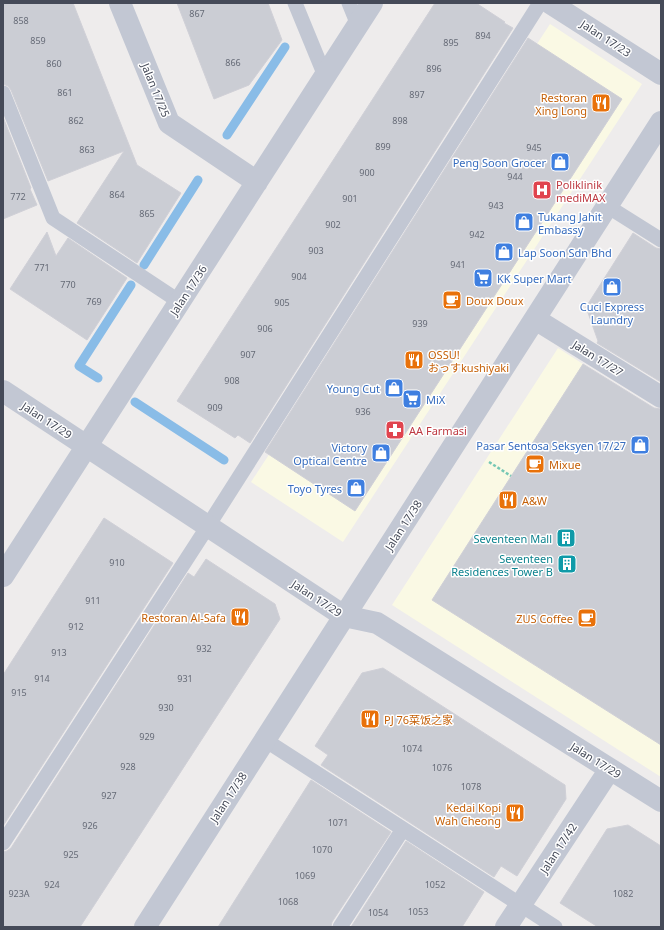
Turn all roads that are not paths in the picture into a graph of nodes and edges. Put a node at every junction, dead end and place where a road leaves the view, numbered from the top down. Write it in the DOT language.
graph roads {
  1 [pos="120,3"];
  2 [pos="295,3"];
  3 [pos="349,3"];
  4 [pos="372,3"];
  5 [pos="540,3"];
  6 [pos="550,3"];
  7 [pos="358,25"];
  8 [pos="661,74"];
  9 [pos="325,76"];
  10 [pos="3,93"];
  11 [pos="661,122"];
  12 [pos="257,182"];
  13 [pos="607,206"];
  14 [pos="661,240"];
  15 [pos="180,302"];
  16 [pos="536,318"];
  17 [pos="3,390"];
  18 [pos="661,397"];
  19 [pos="87,446"];
  20 [pos="208,526"];
  21 [pos="3,576"];
  22 [pos="344,616"];
  23 [pos="265,740"];
  24 [pos="610,769"];
  25 [pos="661,801"];
  26 [pos="403,829"];
  27 [pos="3,842"];
  28 [pos="521,905"];
  29 [pos="145,927"];
  30 [pos="340,927"];
  31 [pos="506,927"];
  32 [pos="555,927"];
  1 -- 12 [label="street, Jalan 17/25"];
  2 -- 9 [label="lane"];
  3 -- 7 [label="lane"];
  4 -- 7 [label="street, Jalan 17/36"];
  5 -- 20 [label="lane"];
  6 -- 8 [label="street, Jalan 17/23"];
  7 -- 9 [label="street, Jalan 17/36"];
  9 -- 12 [label="street, Jalan 17/36"];
  10 -- 15 [label="lane"];
  11 -- 13 [label="street, Jalan 17/38"];
  12 -- 15 [label="street, Jalan 17/36"];
  13 -- 14 [label="lane"];
  13 -- 16 [label="street, Jalan 17/38"];
  15 -- 19 [label="street, Jalan 17/36"];
  16 -- 18 [label="street, Jalan 17/27"];
  16 -- 22 [label="street, Jalan 17/38"];
  17 -- 19 [label="street, Jalan 17/29"];
  19 -- 20 [label="street, Jalan 17/29"];
  19 -- 21 [label="street, Jalan 17/36"];
  20 -- 22 [label="street, Jalan 17/29"];
  20 -- 27 [label="lane"];
  22 -- 23 [label="street, Jalan 17/38"];
  22 -- 24 [label="street, Jalan 17/29"];
  23 -- 26 [label="lane"];
  23 -- 29 [label="street, Jalan 17/38"];
  24 -- 25 [label="street, Jalan 17/29"];
  24 -- 28 [label="street, Jalan 17/42"];
  26 -- 28 [label="lane"];
  26 -- 30 [label="lane"];
  28 -- 31 [label="street, Jalan 17/42"];
  28 -- 32 [label="lane"];
}
